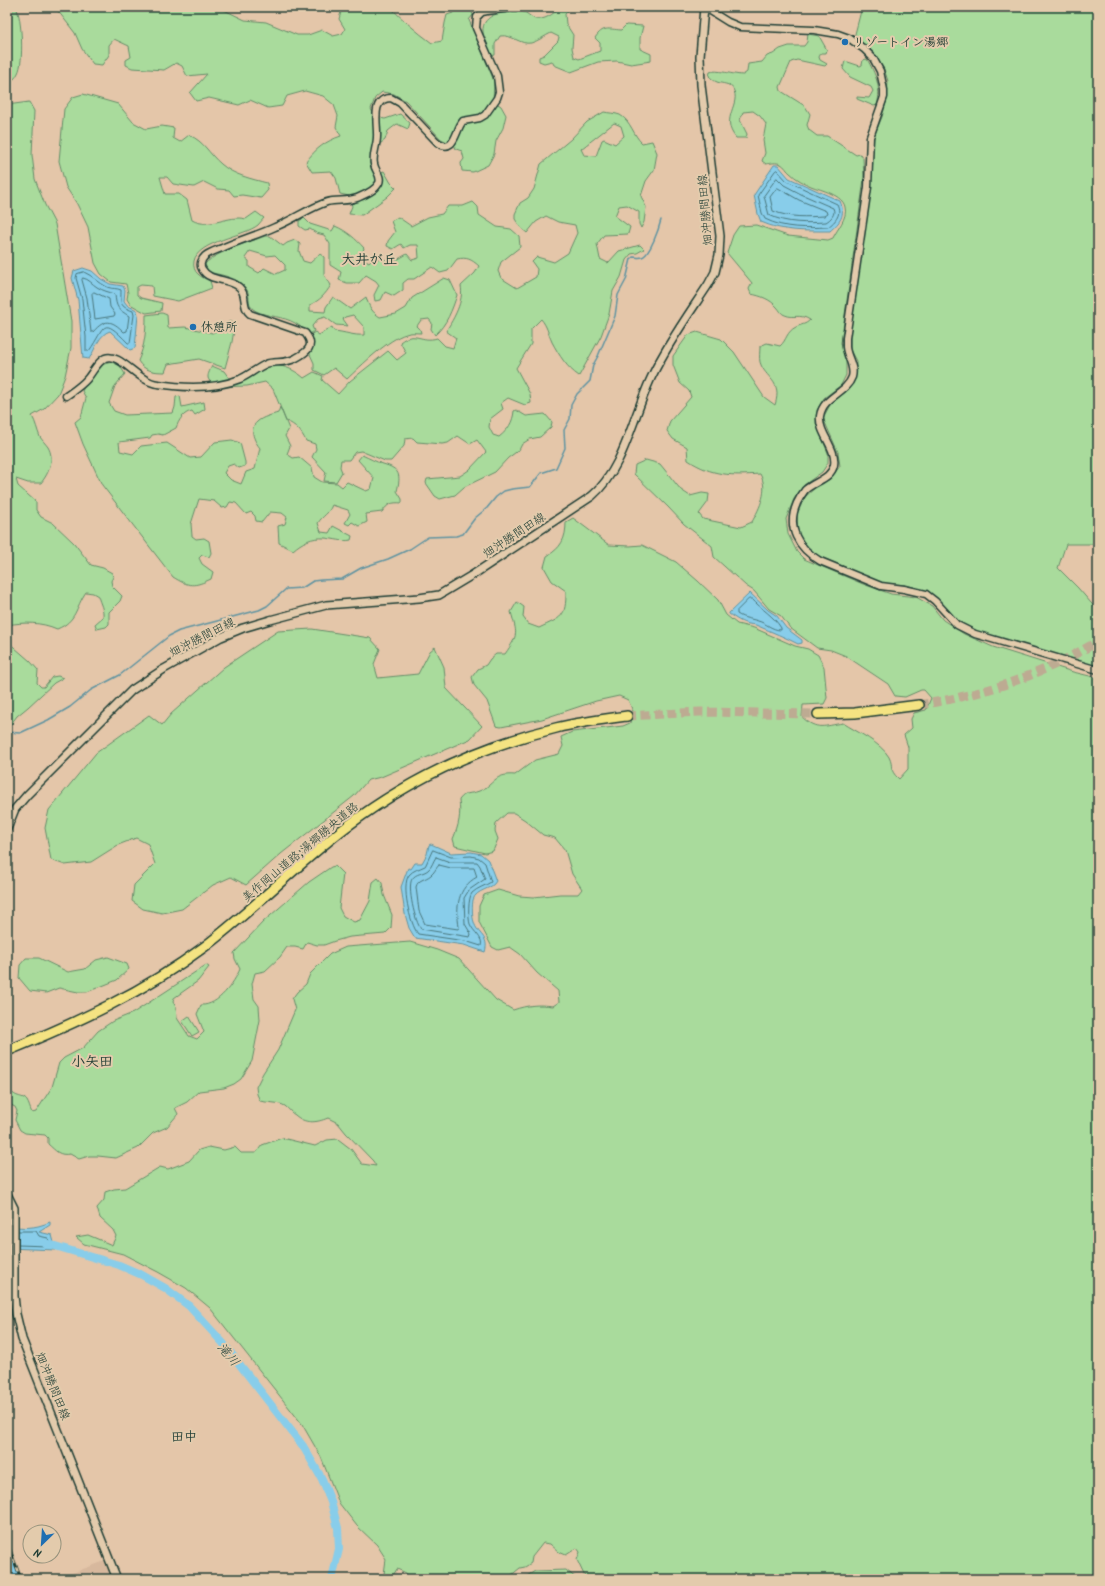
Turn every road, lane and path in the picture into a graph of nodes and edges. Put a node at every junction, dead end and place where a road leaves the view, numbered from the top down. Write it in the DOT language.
graph roads {
  1 [pos="520,7"];
  2 [pos="704,7"];
  3 [pos="66,396"];
  4 [pos="1098,670"];
  5 [pos="919,705"];
  6 [pos="818,714"];
  7 [pos="627,716"];
  8 [pos="7,829"];
  9 [pos="48,1035"];
  10 [pos="7,1051"];
  11 [pos="7,1055"];
  12 [pos="7,1194"];
  13 [pos="117,1579"];
  1 -- 3 [label="street"];
  2 -- 4 [label="street"];
  2 -- 8 [label="main road, 畑沖勝間田線"];
  5 -- 6 [label="highway"];
  7 -- 9 [label="highway, 美作岡山道路;湯郷勝央道路"];
  9 -- 10 [label="highway, 美作岡山道路;湯郷勝央道路"];
  9 -- 11 [label="highway"];
  12 -- 13 [label="main road, 畑沖勝間田線"];
}
